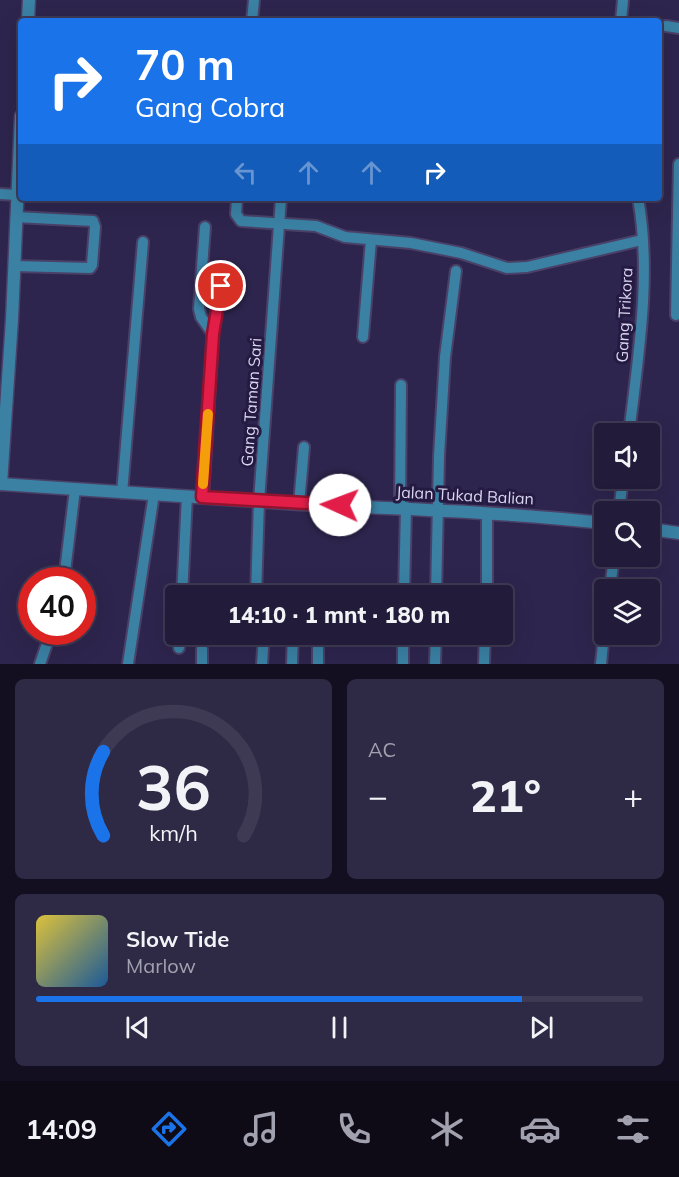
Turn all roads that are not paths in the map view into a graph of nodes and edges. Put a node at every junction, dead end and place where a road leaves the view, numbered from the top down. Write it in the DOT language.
graph roads {
  1 [pos="29,0"];
  2 [pos="254,0"];
  3 [pos="624,0"];
  4 [pos="28,18"];
  5 [pos="252,18"];
  6 [pos="621,18"];
  7 [pos="666,26"];
  8 [pos="679,28"];
  9 [pos="679,164"];
  10 [pos="18,175"];
  11 [pos="0,194"];
  12 [pos="17,195"];
  13 [pos="237,201"];
  14 [pos="281,201"];
  15 [pos="638,201"];
  16 [pos="16,218"];
  17 [pos="279,223"];
  18 [pos="205,227"];
  19 [pos="371,240"];
  20 [pos="642,240"];
  21 [pos="143,242"];
  22 [pos="14,266"];
  23 [pos="456,271"];
  24 [pos="221,286"];
  25 [pos="676,315"];
  26 [pos="213,334"];
  27 [pos="363,337"];
  28 [pos="400,385"];
  29 [pos="630,423"];
  30 [pos="304,447"];
  31 [pos="1,484"];
  32 [pos="75,489"];
  33 [pos="122,493"];
  34 [pos="154,494"];
  35 [pos="187,496"];
  36 [pos="202,497"];
  37 [pos="259,501"];
  38 [pos="299,504"];
  39 [pos="403,507"];
  40 [pos="437,509"];
  41 [pos="487,513"];
  42 [pos="594,522"];
  43 [pos="660,530"];
  44 [pos="679,533"];
  45 [pos="66,567"];
  46 [pos="183,585"];
  47 [pos="256,585"];
  48 [pos="404,585"];
  49 [pos="436,585"];
  50 [pos="486,585"];
  51 [pos="47,645"];
  52 [pos="179,645"];
  53 [pos="263,645"];
  54 [pos="293,645"];
  55 [pos="403,645"];
  56 [pos="435,645"];
  57 [pos="485,645"];
  58 [pos="603,645"];
  59 [pos="179,648"];
  60 [pos="318,648"];
  61 [pos="202,649"];
  62 [pos="40,664"];
  63 [pos="128,664"];
  64 [pos="202,664"];
  65 [pos="262,664"];
  66 [pos="292,664"];
  67 [pos="318,664"];
  68 [pos="402,664"];
  69 [pos="435,664"];
  70 [pos="484,664"];
  71 [pos="601,664"];
  1 -- 4 [label="street"];
  2 -- 5 [label="street"];
  3 -- 6 [label="street"];
  7 -- 8 [label="street"];
  9 -- 25 [label="street"];
  10 -- 12 [label="street"];
  11 -- 12 [label="street"];
  12 -- 16 [label="street"];
  13 -- 17 [label="street"];
  14 -- 17 [label="street, Gang Taman Sari"];
  15 -- 20 [label="street, Gang Trikora"];
  16 -- 22 [label="street"];
  16 -- 22 [label="street"];
  17 -- 19 [label="street"];
  17 -- 37 [label="street, Gang Taman Sari"];
  18 -- 26 [label="street"];
  19 -- 20 [label="street"];
  19 -- 27 [label="street"];
  20 -- 29 [label="street, Gang Trikora"];
  21 -- 33 [label="street"];
  22 -- 31 [label="street"];
  23 -- 40 [label="street"];
  24 -- 26 [label="street"];
  26 -- 36 [label="street"];
  28 -- 39 [label="street"];
  30 -- 38 [label="street"];
  31 -- 32 [label="street, Jalan Tukad Balian"];
  32 -- 33 [label="street, Jalan Tukad Balian"];
  32 -- 45 [label="street"];
  33 -- 34 [label="street, Jalan Tukad Balian"];
  34 -- 35 [label="street, Jalan Tukad Balian"];
  34 -- 63 [label="street"];
  35 -- 36 [label="street, Jalan Tukad Balian"];
  35 -- 46 [label="street"];
  36 -- 37 [label="street, Jalan Tukad Balian"];
  37 -- 38 [label="street, Jalan Tukad Balian"];
  37 -- 47 [label="street, Gang Taman Sari"];
  38 -- 39 [label="street, Jalan Tukad Balian"];
  39 -- 40 [label="street, Jalan Tukad Balian"];
  39 -- 48 [label="street"];
  40 -- 41 [label="street, Jalan Tukad Balian"];
  40 -- 49 [label="street"];
  41 -- 42 [label="street, Jalan Tukad Balian"];
  41 -- 50 [label="street"];
  43 -- 44 [label="street"];
  51 -- 62 [label="street"];
  52 -- 59 [label="street"];
  53 -- 65 [label="street"];
  54 -- 66 [label="street"];
  55 -- 68 [label="street"];
  56 -- 69 [label="street"];
  57 -- 70 [label="street"];
  58 -- 71 [label="street"];
  60 -- 67 [label="street"];
  61 -- 64 [label="street"];
}
